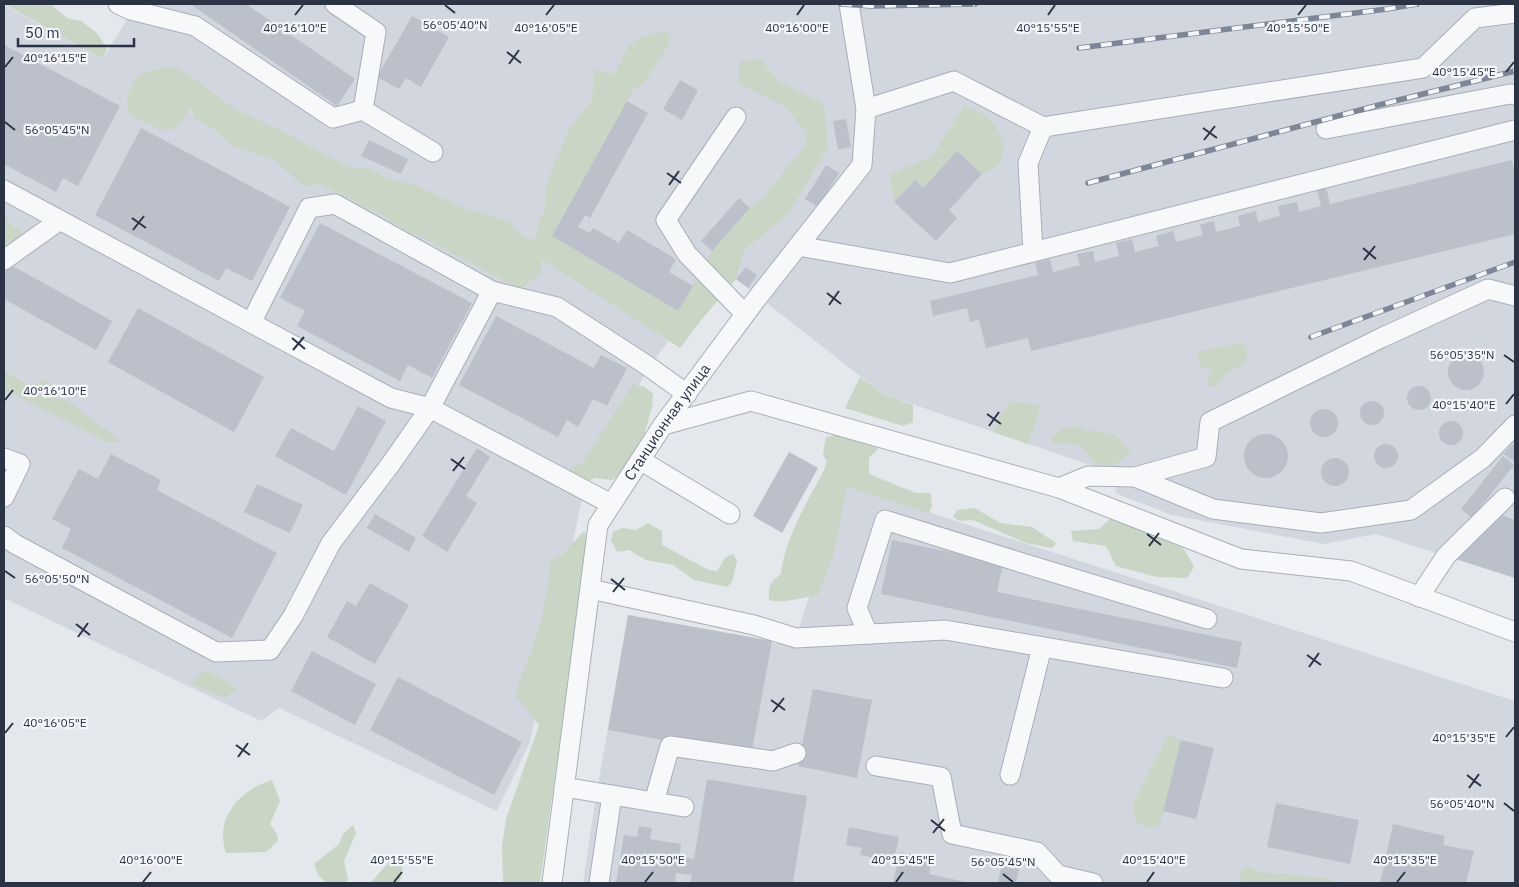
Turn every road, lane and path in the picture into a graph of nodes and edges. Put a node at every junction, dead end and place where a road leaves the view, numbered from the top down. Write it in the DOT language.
graph roads {
  1 [pos="118,4"];
  2 [pos="335,4"];
  3 [pos="848,4"];
  4 [pos="1515,13"];
  5 [pos="1515,95"];
  6 [pos="866,109"];
  7 [pos="363,110"];
  8 [pos="736,117"];
  9 [pos="1043,127"];
  10 [pos="1326,129"];
  11 [pos="1515,130"];
  12 [pos="433,152"];
  13 [pos="4,190"];
  14 [pos="60,220"];
  15 [pos="798,246"];
  16 [pos="1033,252"];
  17 [pos="4,260"];
  18 [pos="492,291"];
  19 [pos="1515,296"];
  20 [pos="745,314"];
  21 [pos="251,323"];
  22 [pos="686,394"];
  23 [pos="430,408"];
  24 [pos="663,425"];
  25 [pos="1515,425"];
  26 [pos="4,458"];
  27 [pos="640,460"];
  28 [pos="1135,477"];
  29 [pos="1059,488"];
  30 [pos="4,497"];
  31 [pos="1505,498"];
  32 [pos="611,504"];
  33 [pos="730,514"];
  34 [pos="4,536"];
  35 [pos="590,589"];
  36 [pos="1419,597"];
  37 [pos="1207,618"];
  38 [pos="1515,632"];
  39 [pos="868,634"];
  40 [pos="1042,647"];
  41 [pos="1223,678"];
  42 [pos="796,753"];
  43 [pos="876,766"];
  44 [pos="1010,775"];
  45 [pos="564,787"];
  46 [pos="612,795"];
  47 [pos="654,802"];
  48 [pos="684,807"];
  49 [pos="552,883"];
  50 [pos="599,883"];
  51 [pos="1093,883"];
  1 -- 7 [label="street"];
  2 -- 7 [label="street"];
  3 -- 6 [label="street, Станционная улица"];
  4 -- 9 [label="street"];
  5 -- 10 [label="street"];
  6 -- 9 [label="street"];
  6 -- 15 [label="street, Станционная улица"];
  7 -- 12 [label="street"];
  8 -- 20 [label="street"];
  9 -- 16 [label="street"];
  11 -- 16 [label="street"];
  13 -- 14 [label="street"];
  14 -- 17 [label="street"];
  14 -- 21 [label="street"];
  15 -- 16 [label="street"];
  15 -- 20 [label="street, Станционная улица"];
  18 -- 21 [label="street"];
  18 -- 22 [label="street"];
  18 -- 23 [label="street"];
  19 -- 28 [label="street"];
  20 -- 22 [label="street, Станционная улица"];
  21 -- 23 [label="street"];
  22 -- 24 [label="street, Станционная улица"];
  23 -- 32 [label="street"];
  23 -- 34 [label="street"];
  24 -- 27 [label="street, Станционная улица"];
  24 -- 29 [label="street"];
  25 -- 28 [label="street"];
  26 -- 30 [label="street"];
  27 -- 32 [label="street, Станционная улица"];
  27 -- 33 [label="street"];
  28 -- 29 [label="street"];
  29 -- 36 [label="street"];
  31 -- 36 [label="street"];
  32 -- 35 [label="street, Станционная улица"];
  35 -- 39 [label="street"];
  35 -- 45 [label="street, Станционная улица"];
  36 -- 38 [label="street"];
  37 -- 39 [label="street"];
  39 -- 40 [label="street"];
  40 -- 41 [label="street"];
  40 -- 44 [label="street"];
  42 -- 47 [label="street"];
  43 -- 51 [label="street"];
  45 -- 46 [label="street"];
  45 -- 49 [label="street, Станционная улица"];
  46 -- 47 [label="street"];
  46 -- 50 [label="street"];
  47 -- 48 [label="street"];
}
